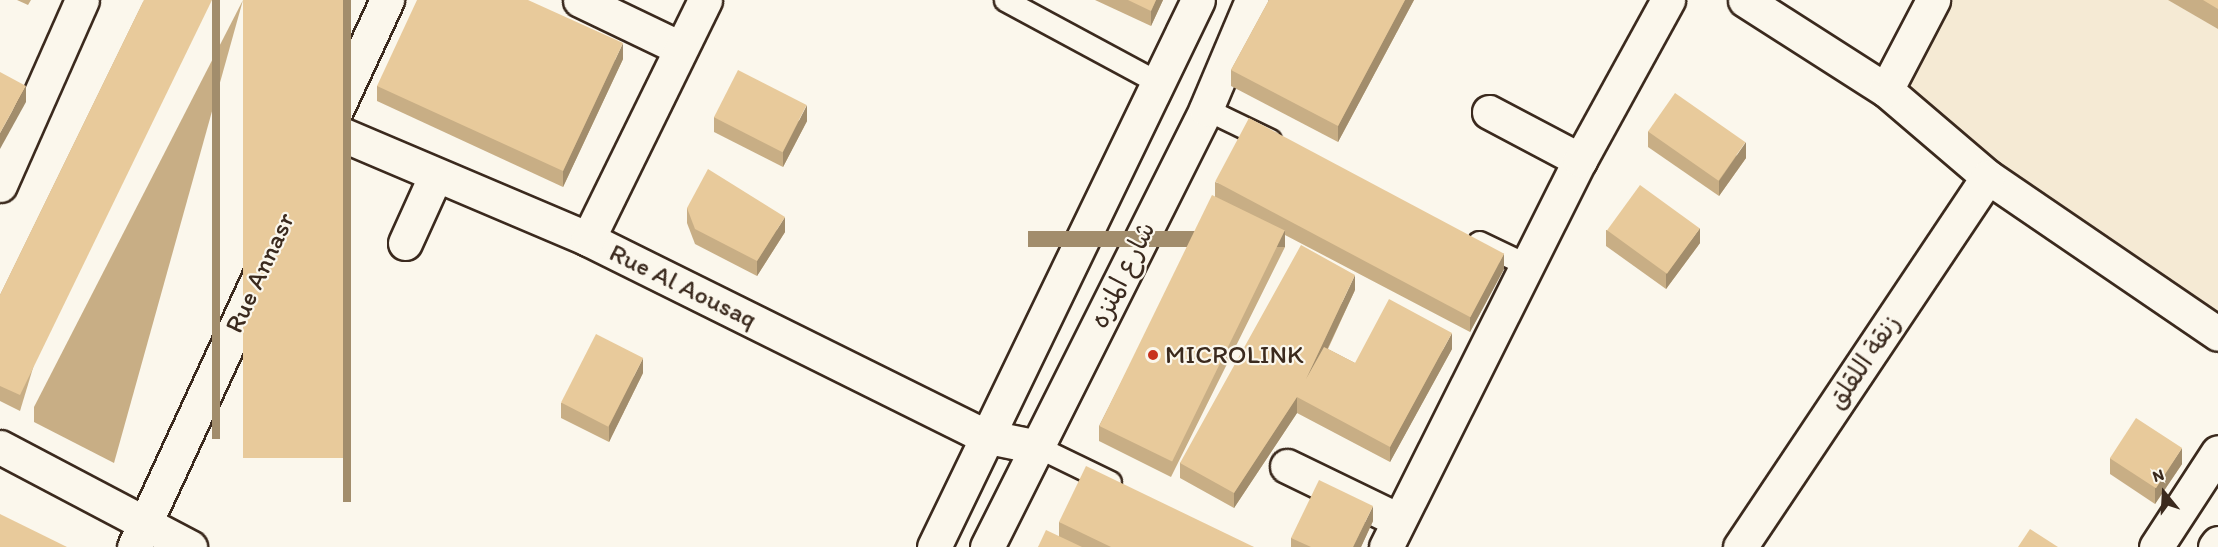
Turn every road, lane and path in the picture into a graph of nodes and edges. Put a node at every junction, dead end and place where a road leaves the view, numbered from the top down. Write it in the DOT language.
graph roads {
  1 [pos="82,0"];
  2 [pos="387,0"];
  3 [pos="580,0"];
  4 [pos="705,0"];
  5 [pos="1005,0"];
  6 [pos="1198,0"];
  7 [pos="1252,0"];
  8 [pos="1668,0"];
  9 [pos="1745,0"];
  10 [pos="1933,0"];
  11 [pos="680,48"];
  12 [pos="1159,83"];
  13 [pos="1886,90"];
  14 [pos="1206,109"];
  15 [pos="1489,112"];
  16 [pos="327,128"];
  17 [pos="1292,151"];
  18 [pos="1580,160"];
  19 [pos="435,177"];
  20 [pos="1988,177"];
  21 [pos="0,185"];
  22 [pos="1454,230"];
  23 [pos="588,239"];
  24 [pos="405,243"];
  25 [pos="1529,266"];
  26 [pos="2218,334"];
  27 [pos="984,436"];
  28 [pos="0,447"];
  29 [pos="1038,447"];
  30 [pos="2218,452"];
  31 [pos="1287,466"];
  32 [pos="1134,494"];
  33 [pos="1392,534"];
  34 [pos="139,536"];
  35 [pos="2218,543"];
  36 [pos="190,547"];
  37 [pos="934,547"];
  38 [pos="987,547"];
  39 [pos="1740,547"];
  40 [pos="2156,547"];
  41 [pos="2215,547"];
  1 -- 21 [label="street"];
  2 -- 16 [label="street, Rue Annasr"];
  3 -- 11 [label="street"];
  4 -- 11 [label="street"];
  5 -- 12 [label="lane"];
  6 -- 12 [label="street, شارع المنزه"];
  7 -- 14 [label="street, شارع المنزه"];
  8 -- 18 [label="street"];
  9 -- 13 [label="street"];
  10 -- 13 [label="street"];
  11 -- 23 [label="street"];
  12 -- 27 [label="street, شارع المنزه"];
  13 -- 20 [label="street"];
  14 -- 17 [label="lane"];
  14 -- 29 [label="street, شارع المنزه"];
  15 -- 18 [label="street"];
  16 -- 19 [label="street, Rue Al Aousaq"];
  16 -- 34 [label="street, Rue Annasr"];
  18 -- 25 [label="street"];
  19 -- 23 [label="street, Rue Al Aousaq"];
  19 -- 24 [label="street"];
  20 -- 26 [label="street"];
  20 -- 39 [label="street, زنقة اللقلق"];
  22 -- 25 [label="lane"];
  23 -- 27 [label="street, Rue Al Aousaq"];
  25 -- 33 [label="street"];
  27 -- 29 [label="street, Rue Al Aousaq"];
  27 -- 37 [label="street, شارع المنزه"];
  28 -- 34 [label="street"];
  29 -- 32 [label="lane"];
  29 -- 38 [label="street, شارع المنزه"];
  30 -- 40 [label="street"];
  31 -- 33 [label="street"];
  34 -- 36 [label="street"];
  35 -- 41 [label="street"];
}
